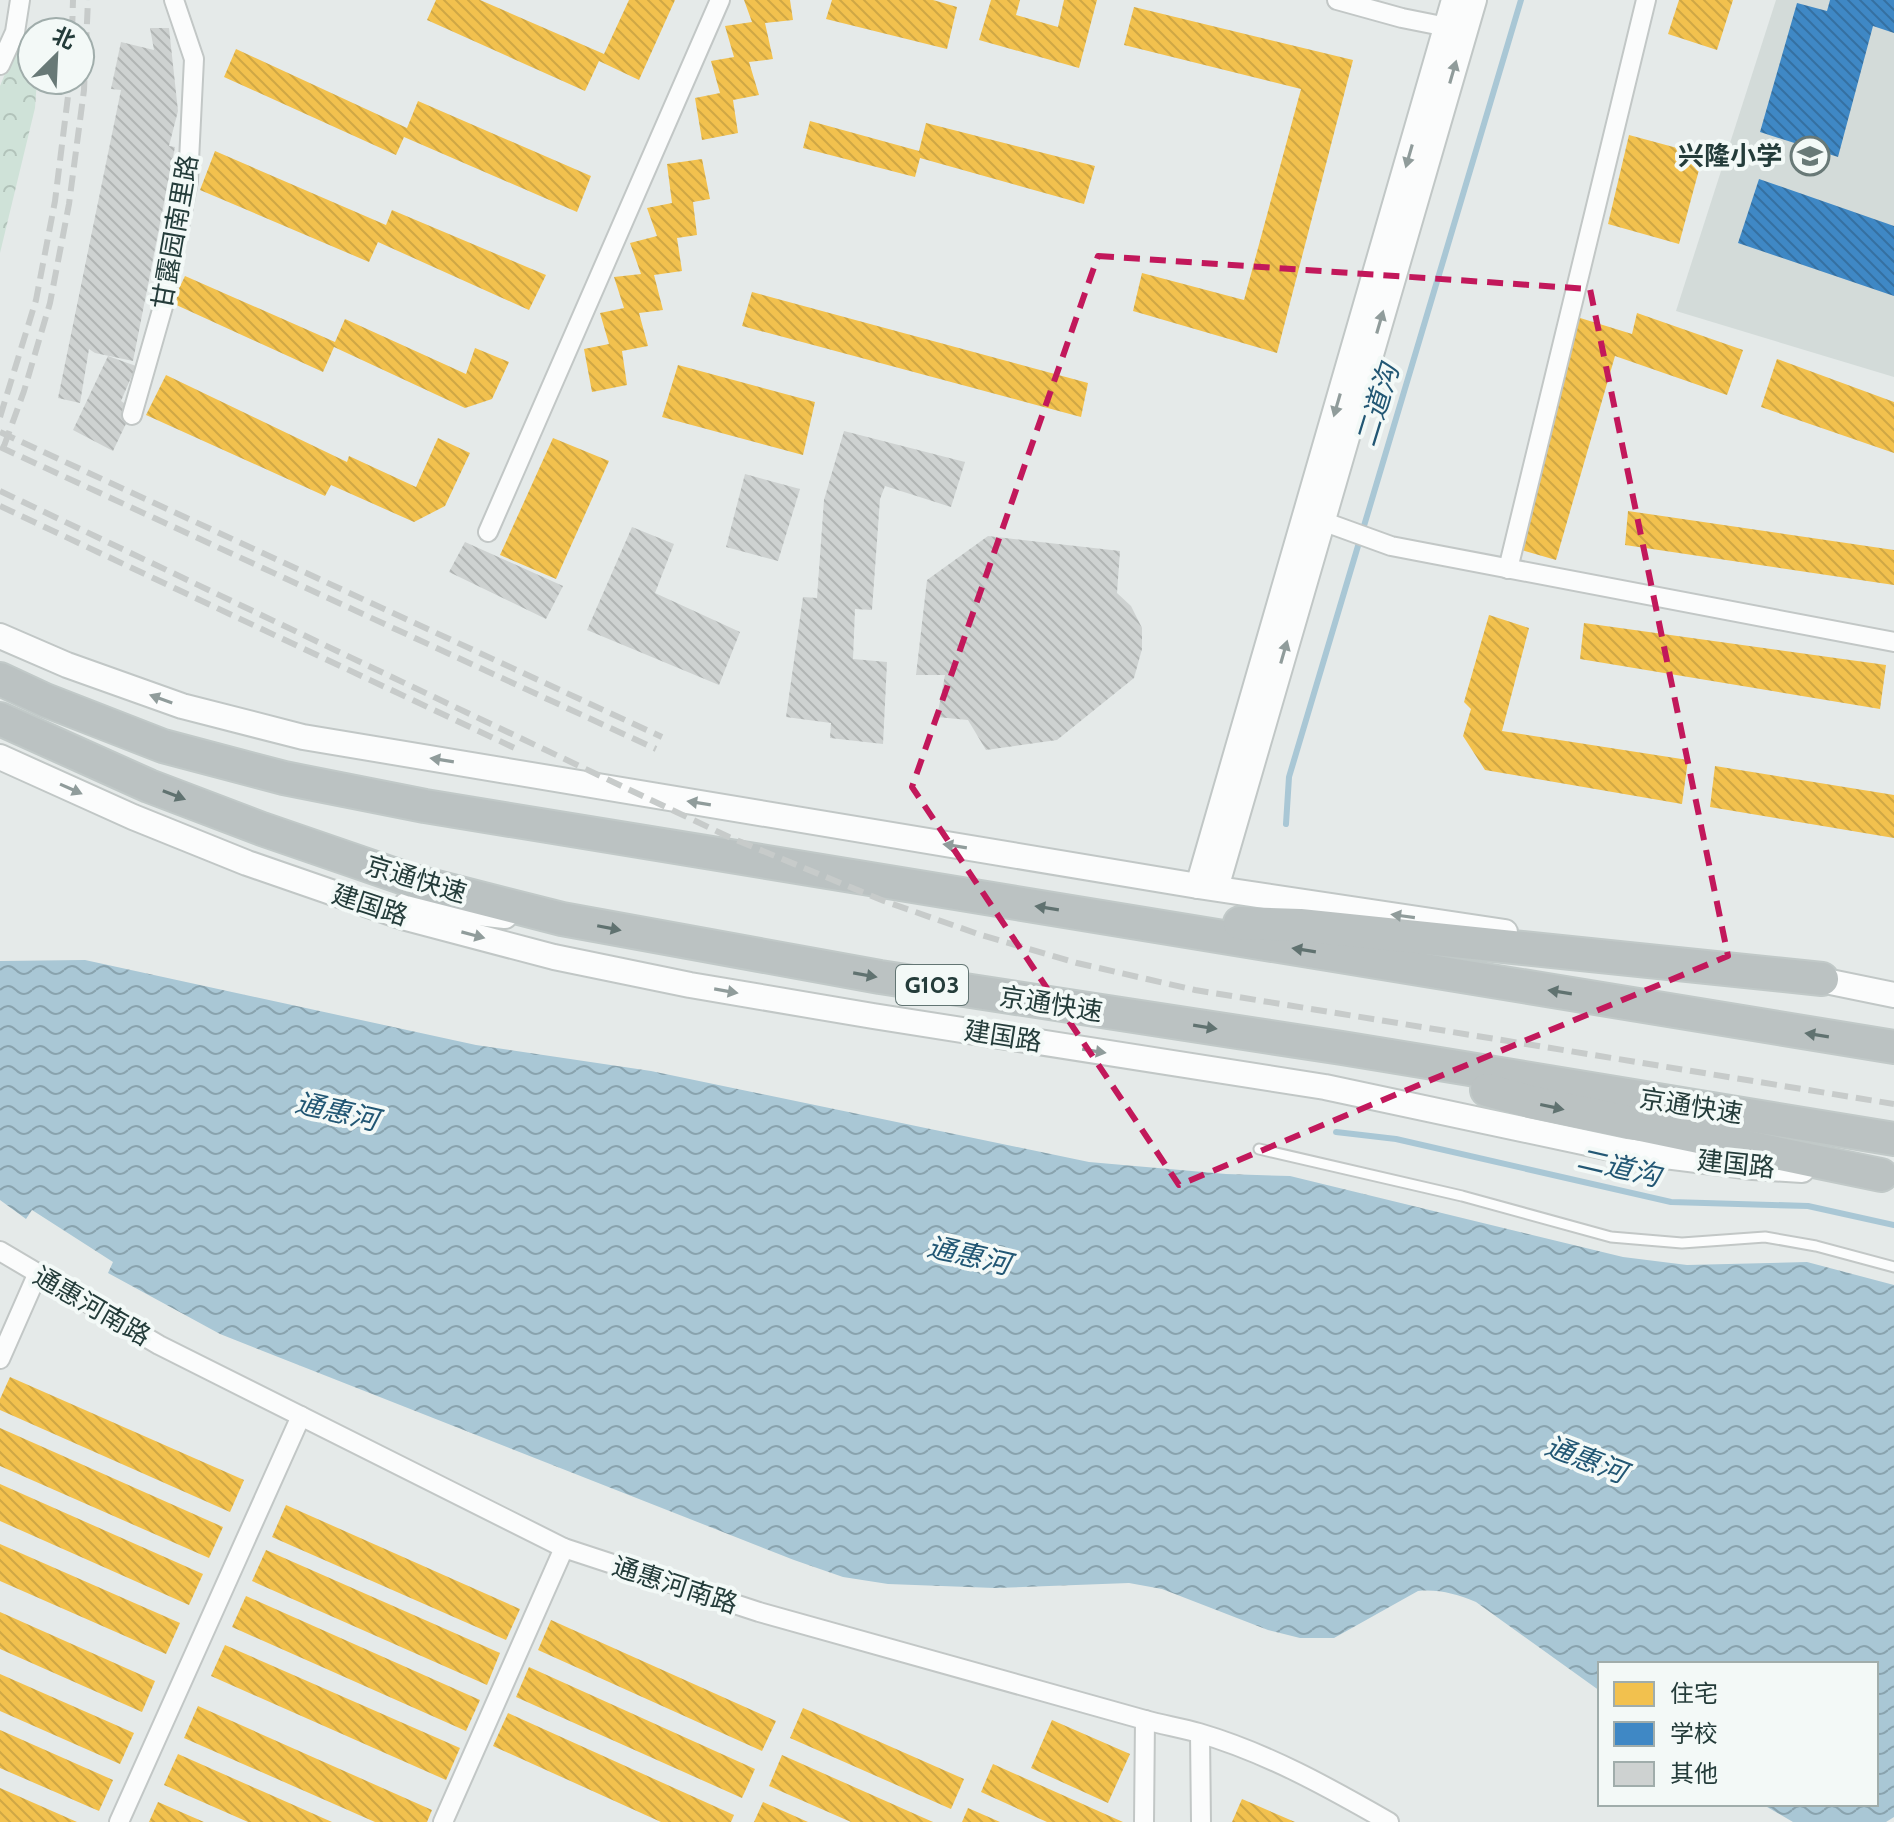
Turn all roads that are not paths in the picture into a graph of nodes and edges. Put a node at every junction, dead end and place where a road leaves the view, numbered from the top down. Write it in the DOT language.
graph roads {
  1 [pos="20,0"];
  2 [pos="174,0"];
  3 [pos="720,0"];
  4 [pos="1337,0"];
  5 [pos="1454,0"];
  6 [pos="1474,0"];
  7 [pos="1646,0"];
  8 [pos="1447,27"];
  9 [pos="0,65"];
  10 [pos="132,415"];
  11 [pos="1322,521"];
  12 [pos="488,532"];
  13 [pos="1508,569"];
  14 [pos="0,636"];
  15 [pos="1894,642"];
  16 [pos="0,679"];
  17 [pos="0,719"];
  18 [pos="0,757"];
  19 [pos="1207,887"];
  20 [pos="348,898"];
  21 [pos="562,919"];
  22 [pos="1114,919"];
  23 [pos="1822,979"];
  24 [pos="1894,995"];
  25 [pos="1894,1047"];
  26 [pos="1342,1048"];
  27 [pos="1894,1139"];
  28 [pos="1259,1149"];
  29 [pos="1887,1176"];
  30 [pos="0,1251"];
  31 [pos="1894,1267"];
  32 [pos="37,1275"];
  33 [pos="0,1359"];
  34 [pos="301,1416"];
  35 [pos="564,1548"];
  36 [pos="1145,1720"];
  37 [pos="1200,1734"];
  38 [pos="119,1822"];
  39 [pos="443,1822"];
  40 [pos="1144,1822"];
  41 [pos="1201,1822"];
  42 [pos="1389,1822"];
  1 -- 9 [label="street"];
  2 -- 10 [label="street, 甘露园南里路"];
  3 -- 12 [label="street"];
  4 -- 8 [label="street"];
  5 -- 8 [label="main road"];
  11 -- 6 [label="main road, one-way"];
  7 -- 13 [label="street"];
  8 -- 19 [label="main road, one-way"];
  11 -- 13 [label="street"];
  19 -- 11 [label="main road, one-way"];
  13 -- 15 [label="street"];
  19 -- 14 [label="main road, one-way"];
  22 -- 16 [label="highway, one-way"];
  17 -- 21 [label="highway, 京通快速 / G103, one-way"];
  18 -- 20 [label="main road, 建国路, one-way"];
  23 -- 19 [label="main road, one-way"];
  20 -- 21 [label="main road"];
  20 -- 29 [label="main road, 建国路, one-way"];
  21 -- 26 [label="highway, 京通快速 / G103, one-way"];
  22 -- 23 [label="highway"];
  25 -- 22 [label="highway, one-way"];
  23 -- 24 [label="main road"];
  26 -- 27 [label="highway, 京通快速 / G103"];
  26 -- 29 [label="highway, one-way"];
  28 -- 31 [label="lane"];
  30 -- 32 [label="street, 通惠河南路"];
  32 -- 33 [label="street"];
  32 -- 34 [label="street, 通惠河南路"];
  34 -- 35 [label="street, 通惠河南路"];
  34 -- 38 [label="street"];
  35 -- 36 [label="street, 通惠河南路"];
  35 -- 39 [label="street"];
  36 -- 37 [label="street, 通惠河南路"];
  36 -- 40 [label="street"];
  37 -- 41 [label="street"];
  37 -- 42 [label="street, 通惠河南路"];
}
